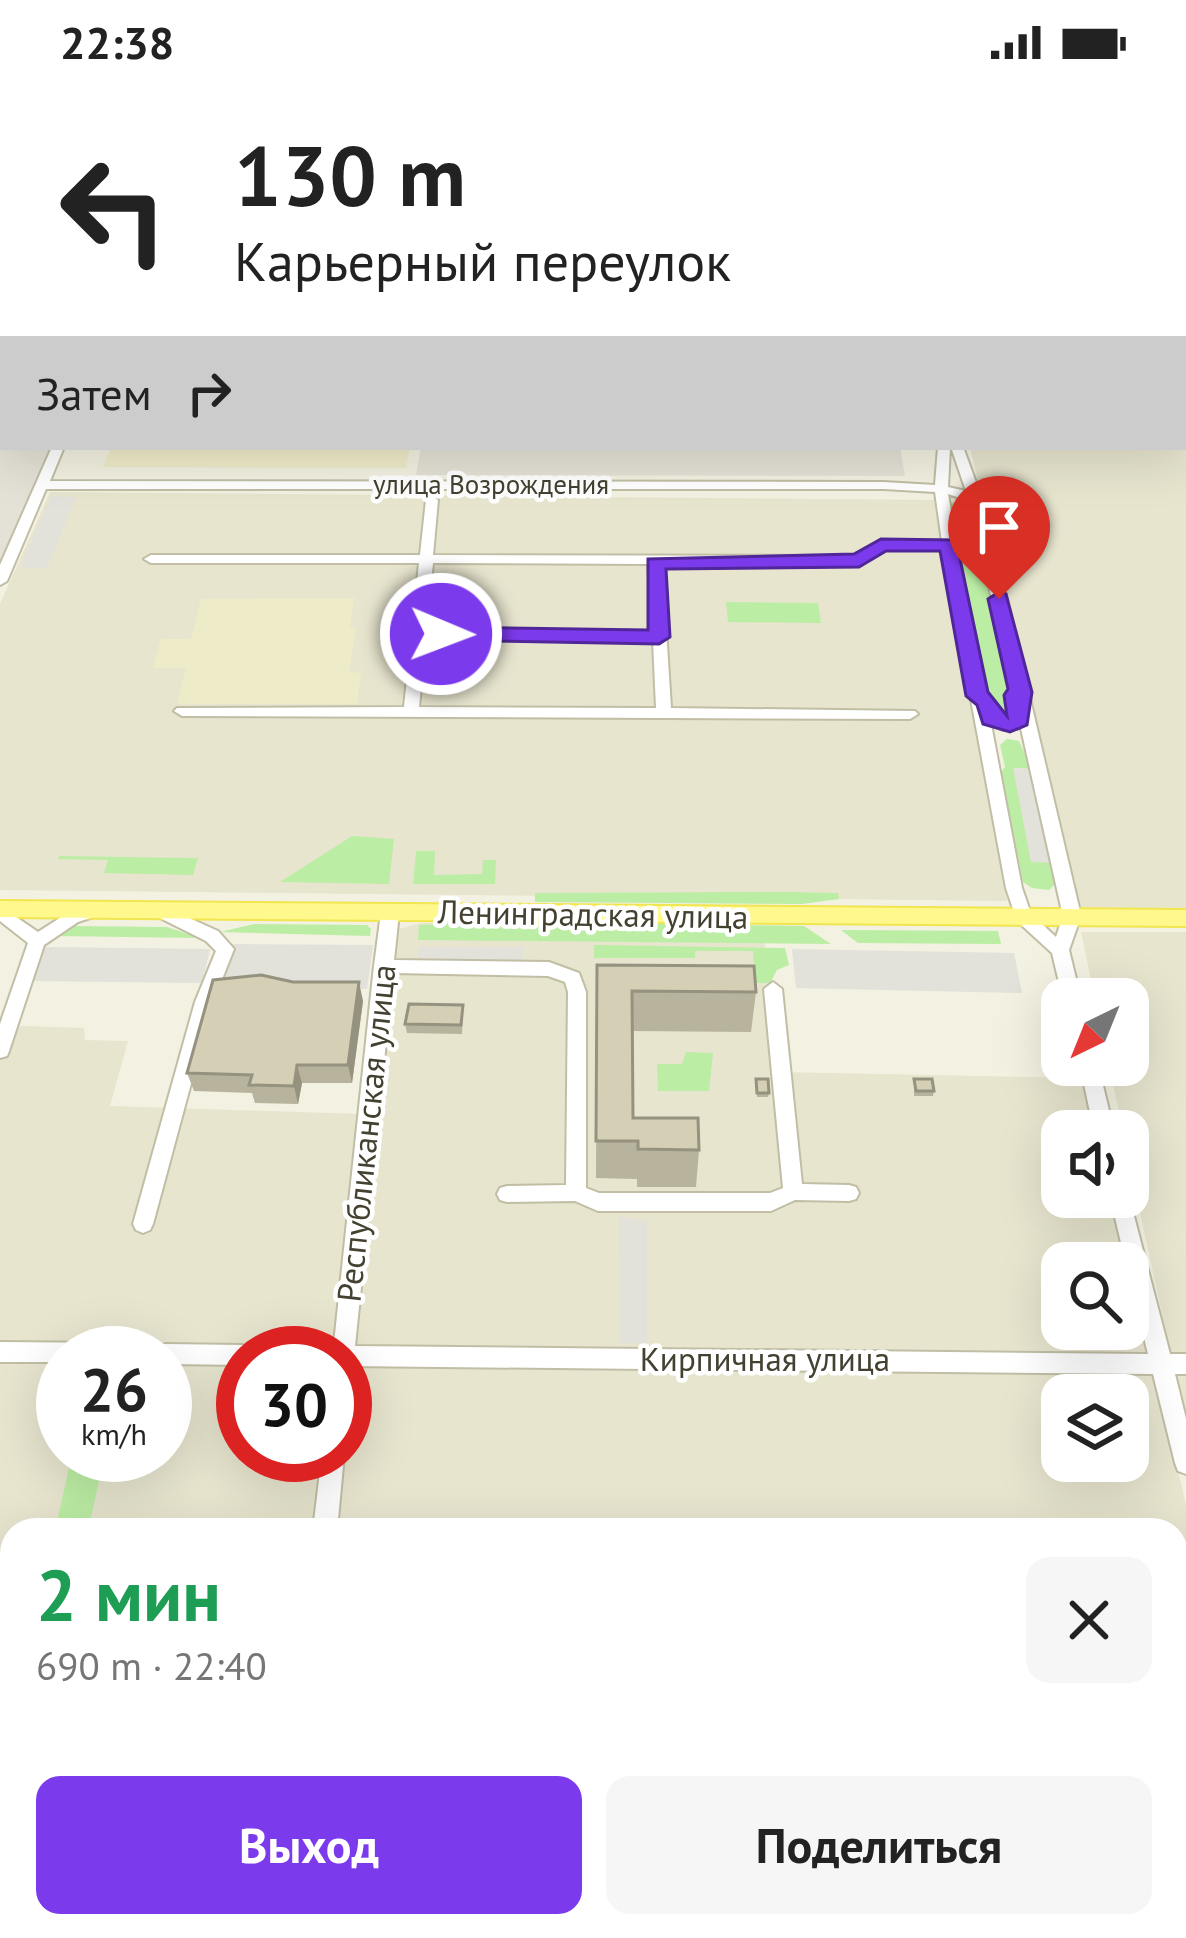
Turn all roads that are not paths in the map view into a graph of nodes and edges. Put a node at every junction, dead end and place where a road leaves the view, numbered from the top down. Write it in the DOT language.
graph roads {
  1 [pos="57,450"];
  2 [pos="944,450"];
  3 [pos="958,450"];
  4 [pos="41,484"];
  5 [pos="941,490"];
  6 [pos="976,499"];
  7 [pos="432,500"];
  8 [pos="949,544"];
  9 [pos="151,560"];
  10 [pos="428,560"];
  11 [pos="655,563"];
  12 [pos="0,580"];
  13 [pos="422,633"];
  14 [pos="659,637"];
  15 [pos="1020,692"];
  16 [pos="977,696"];
  17 [pos="182,711"];
  18 [pos="664,711"];
  19 [pos="410,712"];
  20 [pos="910,714"];
  21 [pos="1037,759"];
  22 [pos="990,766"];
  23 [pos="96,910"];
  24 [pos="158,910"];
  25 [pos="0,911"];
  26 [pos="390,913"];
  27 [pos="1072,916"];
  28 [pos="1024,917"];
  29 [pos="1186,918"];
  30 [pos="37,941"];
  31 [pos="1060,950"];
  32 [pos="383,966"];
  33 [pos="1067,978"];
  34 [pos="773,989"];
  35 [pos="0,1051"];
  36 [pos="793,1192"];
  37 [pos="576,1193"];
  38 [pos="849,1193"];
  39 [pos="507,1194"];
  40 [pos="1125,1218"];
  41 [pos="143,1224"];
  42 [pos="348,1326"];
  43 [pos="0,1352"];
  44 [pos="36,1352"];
  45 [pos="372,1354"];
  46 [pos="1161,1364"];
  47 [pos="1186,1364"];
  48 [pos="1186,1463"];
  49 [pos="330,1482"];
  50 [pos="326,1518"];
  1 -- 4 [label="street"];
  2 -- 5 [label="street"];
  3 -- 6 [label="street"];
  4 -- 5 [label="street, улица Возрождения"];
  4 -- 12 [label="street"];
  5 -- 6 [label="street, улица Возрождения"];
  5 -- 8 [label="street"];
  6 -- 15 [label="street"];
  7 -- 10 [label="street"];
  8 -- 11 [label="street"];
  8 -- 16 [label="street"];
  9 -- 10 [label="street"];
  10 -- 11 [label="street"];
  10 -- 13 [label="street"];
  11 -- 14 [label="street"];
  13 -- 14 [label="street"];
  13 -- 19 [label="street"];
  14 -- 18 [label="street"];
  15 -- 16 [label="street"];
  15 -- 21 [label="street"];
  16 -- 22 [label="street"];
  17 -- 19 [label="street"];
  18 -- 19 [label="street"];
  18 -- 20 [label="street"];
  21 -- 22 [label="street"];
  21 -- 27 [label="street"];
  22 -- 28 [label="street"];
  23 -- 24 [label="main road, Ленинградская улица"];
  23 -- 25 [label="main road, Ленинградская улица"];
  23 -- 30 [label="street"];
  24 -- 26 [label="main road, Ленинградская улица"];
  24 -- 41 [label="street"];
  25 -- 30 [label="street"];
  26 -- 28 [label="main road, Ленинградская улица"];
  26 -- 32 [label="street, Республиканская улица"];
  27 -- 28 [label="main road, Ленинградская улица"];
  27 -- 29 [label="main road, Ленинградская улица"];
  27 -- 31 [label="street"];
  28 -- 31 [label="street"];
  30 -- 35 [label="street"];
  31 -- 33 [label="street"];
  32 -- 37 [label="street"];
  32 -- 42 [label="street, Республиканская улица"];
  34 -- 36 [label="street"];
  36 -- 37 [label="street"];
  36 -- 38 [label="street"];
  37 -- 39 [label="street"];
  40 -- 46 [label="street"];
  43 -- 44 [label="street"];
  45 -- 46 [label="street, Кирпичная улица"];
  46 -- 47 [label="street, Кирпичная улица"];
  46 -- 48 [label="street"];
  49 -- 50 [label="street"];
}
